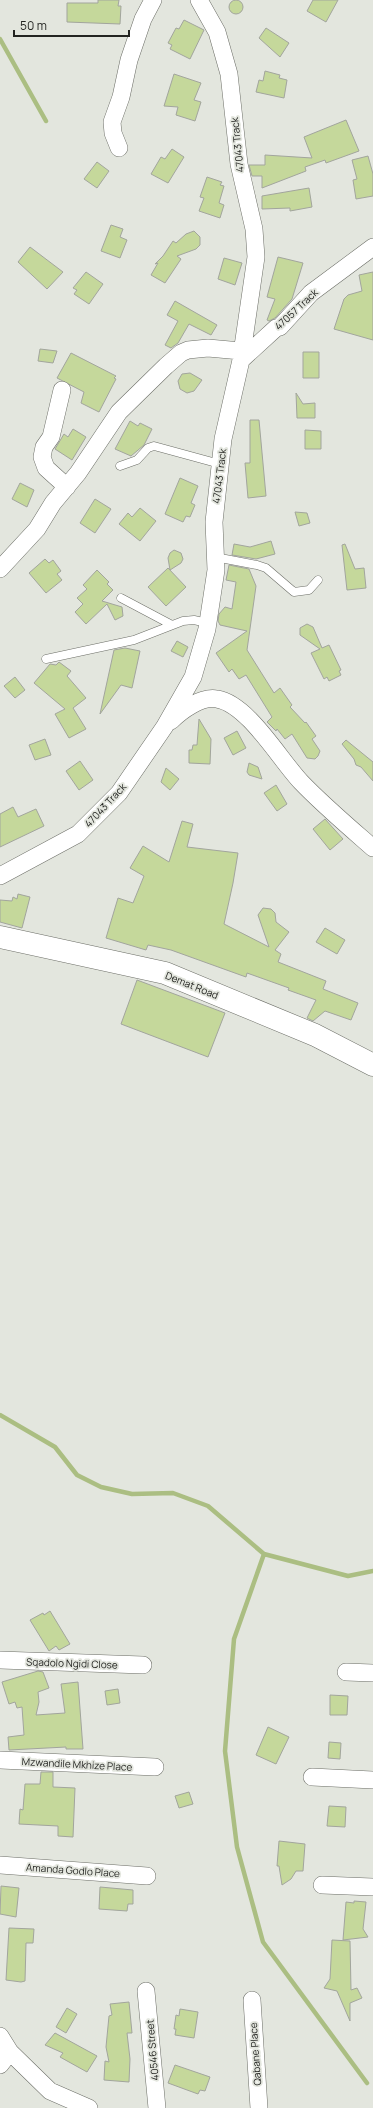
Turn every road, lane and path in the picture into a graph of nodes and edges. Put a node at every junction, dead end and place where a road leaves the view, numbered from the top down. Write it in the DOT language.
graph roads {
  1 [pos="152,0"];
  2 [pos="199,0"];
  3 [pos="119,148"];
  4 [pos="373,247"];
  5 [pos="241,355"];
  6 [pos="62,390"];
  7 [pos="220,464"];
  8 [pos="120,466"];
  9 [pos="67,487"];
  10 [pos="215,557"];
  11 [pos="0,569"];
  12 [pos="318,580"];
  13 [pos="121,598"];
  14 [pos="208,623"];
  15 [pos="172,625"];
  16 [pos="46,659"];
  17 [pos="165,726"];
  18 [pos="373,848"];
  19 [pos="0,876"];
  20 [pos="0,937"];
  21 [pos="373,1065"];
  22 [pos="0,1660"];
  23 [pos="143,1665"];
  24 [pos="346,1672"];
  25 [pos="373,1673"];
  26 [pos="0,1760"];
  27 [pos="155,1767"];
  28 [pos="312,1777"];
  29 [pos="373,1780"];
  30 [pos="0,1865"];
  31 [pos="146,1876"];
  32 [pos="322,1885"];
  33 [pos="373,1887"];
  34 [pos="146,1991"];
  35 [pos="252,2000"];
  36 [pos="0,2036"];
  37 [pos="5,2059"];
  38 [pos="88,2108"];
  39 [pos="157,2108"];
  40 [pos="259,2108"];
  1 -- 3 [label="street"];
  2 -- 5 [label="street, 47043 Track"];
  4 -- 5 [label="street, 47057 Track"];
  5 -- 7 [label="street, 47043 Track"];
  5 -- 9 [label="street"];
  6 -- 9 [label="street"];
  7 -- 8 [label="lane"];
  7 -- 10 [label="street, 47043 Track"];
  9 -- 11 [label="street"];
  10 -- 12 [label="lane"];
  10 -- 14 [label="street, 47043 Track"];
  13 -- 15 [label="lane"];
  14 -- 15 [label="lane"];
  14 -- 17 [label="street, 47043 Track"];
  15 -- 16 [label="lane"];
  17 -- 18 [label="street"];
  17 -- 19 [label="street, 47043 Track"];
  20 -- 21 [label="street, Demat Road"];
  22 -- 23 [label="street, Sqadolo Ngidi Close"];
  24 -- 25 [label="street"];
  26 -- 27 [label="street, Mzwandile Mkhize Place"];
  28 -- 29 [label="street"];
  30 -- 31 [label="street, Amanda Godlo Place"];
  32 -- 33 [label="street"];
  34 -- 39 [label="street, 40546 Street"];
  35 -- 40 [label="street, Qabane Place"];
  36 -- 37 [label="street"];
  37 -- 38 [label="street"];
}
